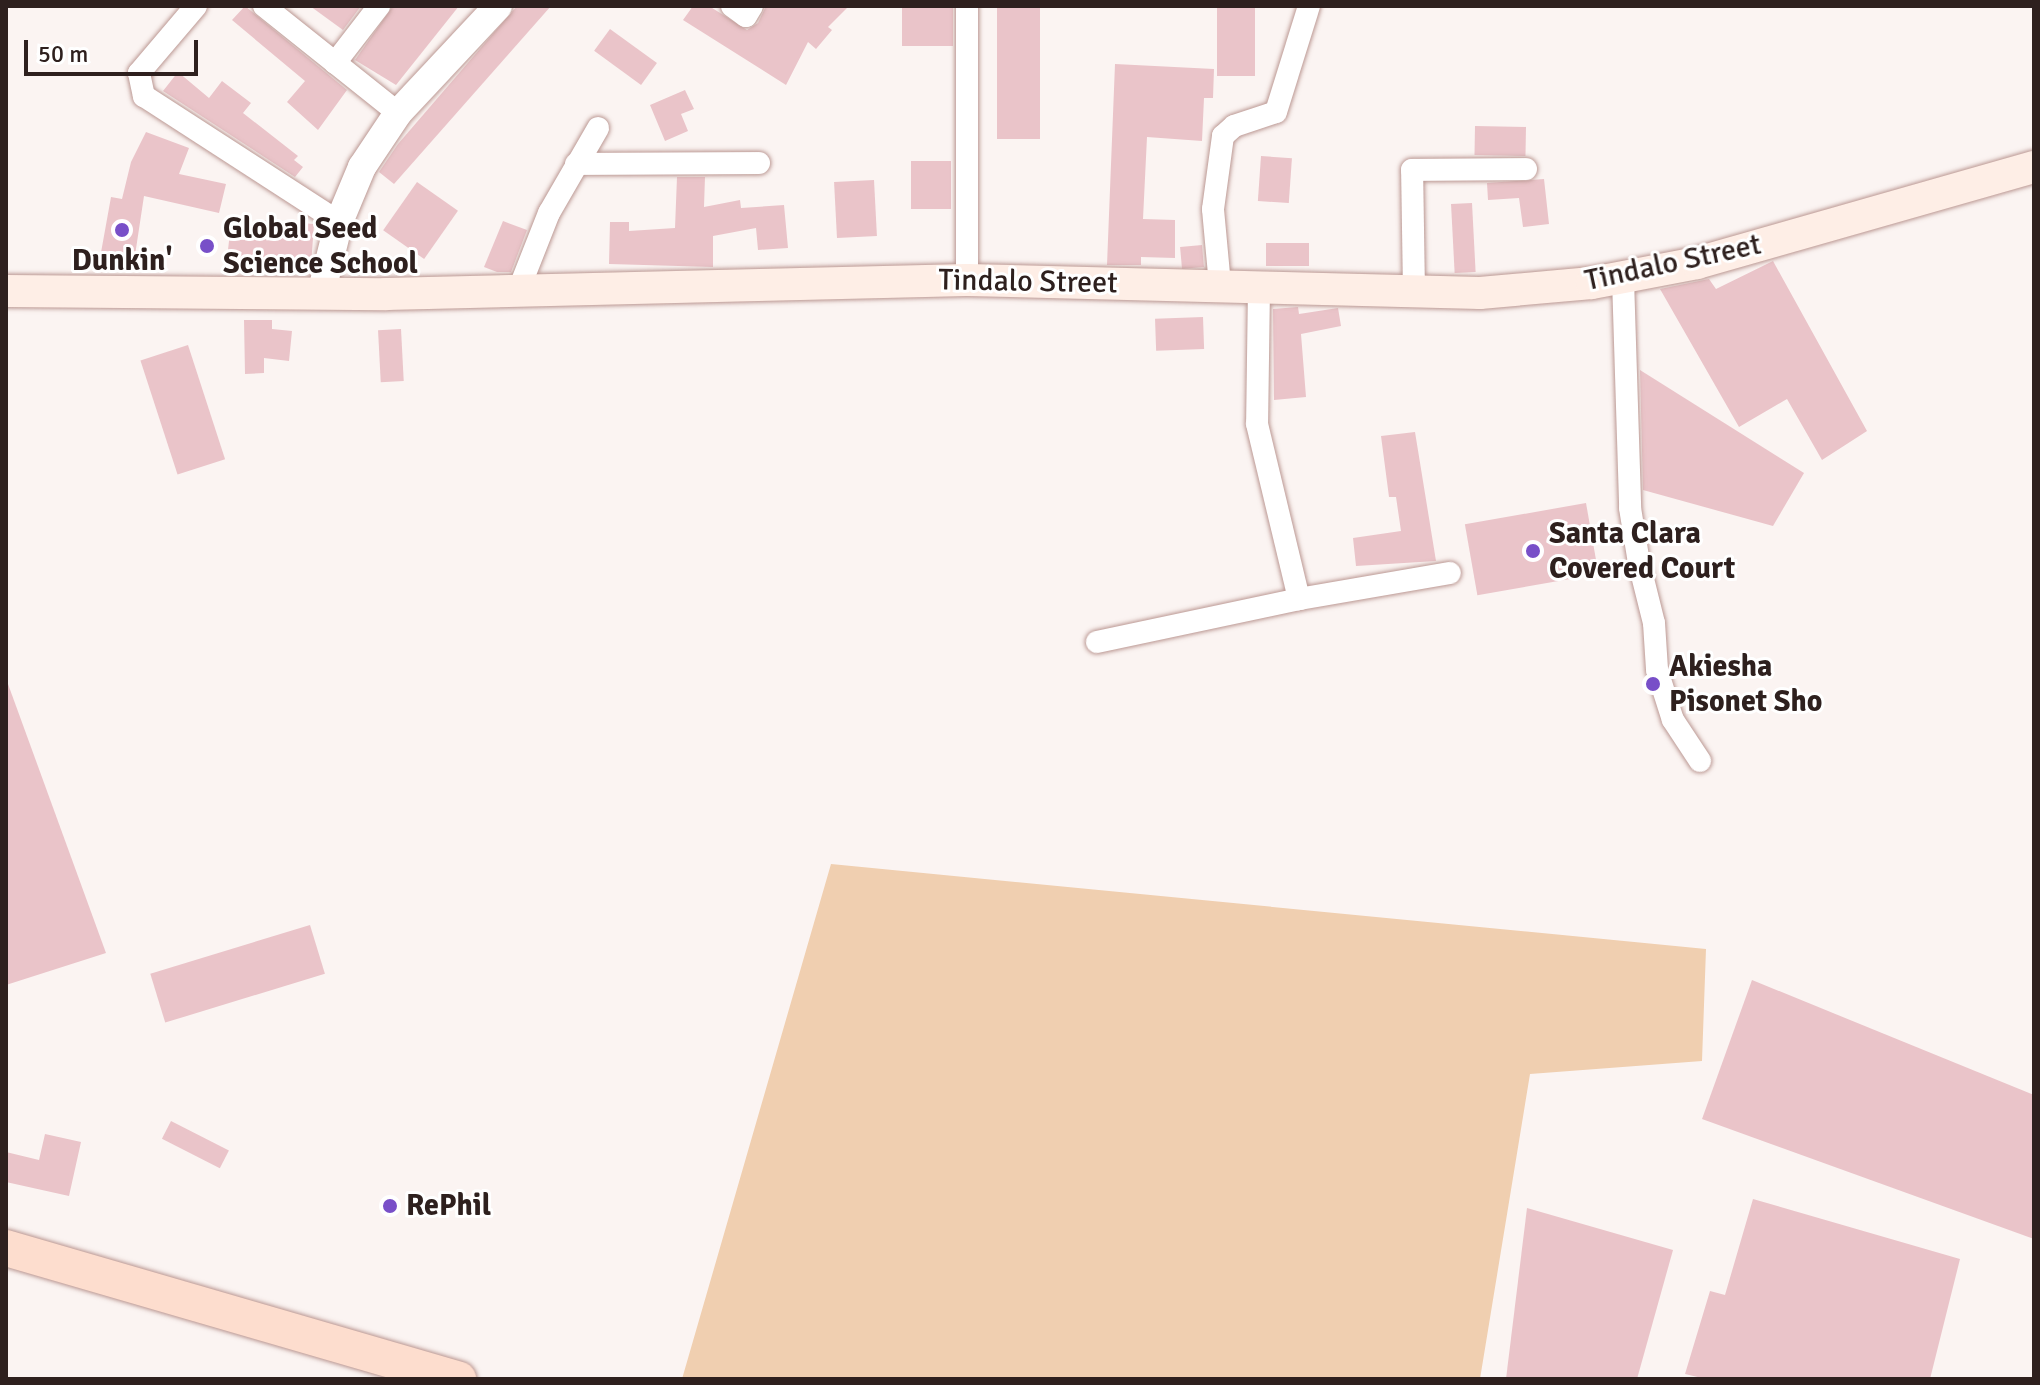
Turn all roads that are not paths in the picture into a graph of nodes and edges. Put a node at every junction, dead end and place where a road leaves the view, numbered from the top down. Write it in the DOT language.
graph roads {
  1 [pos="196,6"];
  2 [pos="264,6"];
  3 [pos="379,6"];
  4 [pos="498,6"];
  5 [pos="732,6"];
  6 [pos="752,6"];
  7 [pos="967,6"];
  8 [pos="1309,6"];
  9 [pos="335,63"];
  10 [pos="398,113"];
  11 [pos="598,128"];
  12 [pos="759,163"];
  13 [pos="576,164"];
  14 [pos="2034,167"];
  15 [pos="1526,169"];
  16 [pos="339,222"];
  17 [pos="1623,279"];
  18 [pos="967,280"];
  19 [pos="1220,285"];
  20 [pos="1259,287"];
  21 [pos="519,289"];
  22 [pos="322,290"];
  23 [pos="6,291"];
  24 [pos="1414,292"];
  25 [pos="1450,573"];
  26 [pos="1299,599"];
  27 [pos="1097,642"];
  28 [pos="1700,761"];
  29 [pos="6,1248"];
  30 [pos="458,1379"];
  1 -- 16 [label="street"];
  2 -- 9 [label="street"];
  3 -- 9 [label="street"];
  4 -- 10 [label="street"];
  5 -- 6 [label="street"];
  7 -- 18 [label="street"];
  8 -- 19 [label="street"];
  9 -- 10 [label="street"];
  10 -- 16 [label="street"];
  11 -- 13 [label="street"];
  12 -- 13 [label="street"];
  13 -- 21 [label="street"];
  14 -- 17 [label="main road, Tindalo Street"];
  15 -- 24 [label="street"];
  16 -- 22 [label="street"];
  17 -- 24 [label="main road, Tindalo Street"];
  17 -- 28 [label="street"];
  18 -- 19 [label="main road, Tindalo Street"];
  18 -- 21 [label="main road, Tindalo Street"];
  19 -- 20 [label="main road, Tindalo Street"];
  20 -- 24 [label="main road, Tindalo Street"];
  20 -- 26 [label="street"];
  21 -- 22 [label="main road, Tindalo Street"];
  22 -- 23 [label="main road, Tindalo Street"];
  25 -- 26 [label="street"];
  26 -- 27 [label="street"];
  29 -- 30 [label="main road"];
}
